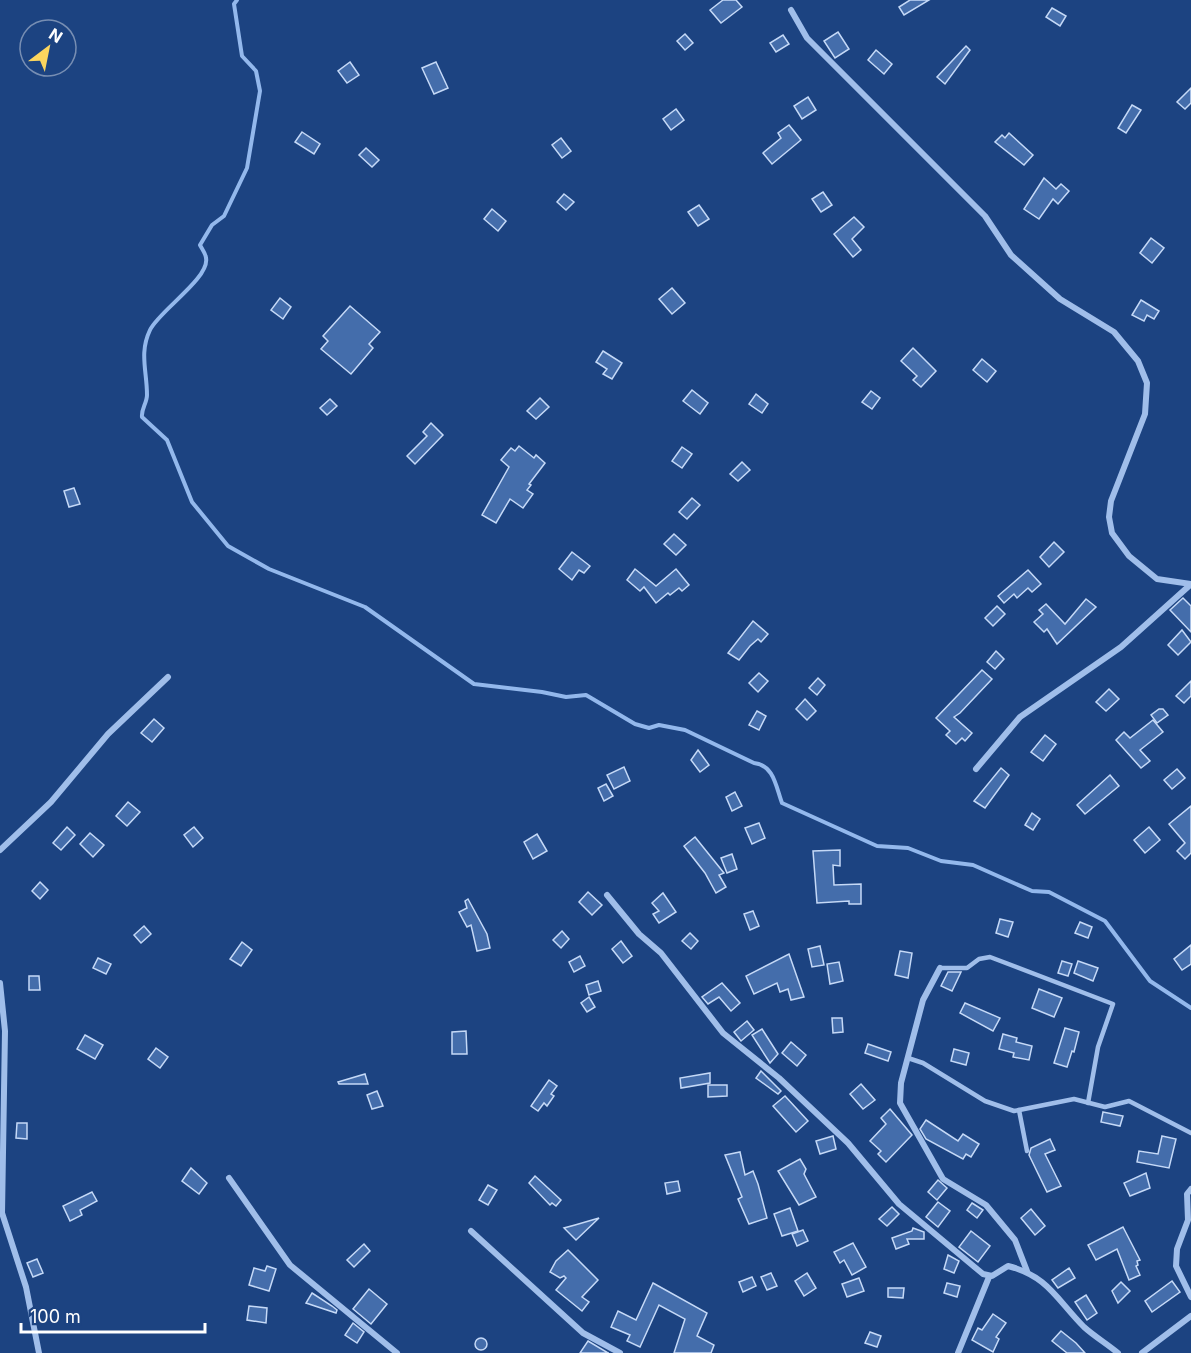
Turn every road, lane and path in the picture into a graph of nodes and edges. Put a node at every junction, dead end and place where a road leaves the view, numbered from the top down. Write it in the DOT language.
graph roads {
  1 [pos="791,10"];
  2 [pos="1190,584"];
  3 [pos="168,677"];
  4 [pos="976,769"];
  5 [pos="0,850"];
  6 [pos="607,895"];
  7 [pos="940,968"];
  8 [pos="0,983"];
  9 [pos="908,1058"];
  10 [pos="1088,1103"];
  11 [pos="1020,1110"];
  12 [pos="1191,1133"];
  13 [pos="1027,1151"];
  14 [pos="229,1178"];
  15 [pos="1191,1189"];
  16 [pos="471,1231"];
  17 [pos="1027,1271"];
  18 [pos="989,1276"];
  19 [pos="1191,1297"];
  20 [pos="1191,1316"];
  21 [pos="39,1353"];
  22 [pos="398,1353"];
  23 [pos="620,1353"];
  24 [pos="958,1353"];
  25 [pos="1118,1353"];
  26 [pos="1142,1353"];
  1 -- 2 [label="street"];
  2 -- 4 [label="street"];
  3 -- 5 [label="street"];
  6 -- 18 [label="street"];
  7 -- 9 [label="street"];
  7 -- 10 [label="lane"];
  8 -- 21 [label="street"];
  9 -- 11 [label="lane"];
  9 -- 17 [label="street"];
  10 -- 11 [label="lane"];
  10 -- 12 [label="lane"];
  11 -- 13 [label="lane"];
  14 -- 22 [label="street"];
  15 -- 19 [label="street"];
  16 -- 23 [label="street"];
  17 -- 18 [label="street"];
  17 -- 25 [label="street"];
  18 -- 24 [label="street"];
  20 -- 26 [label="street"];
}
